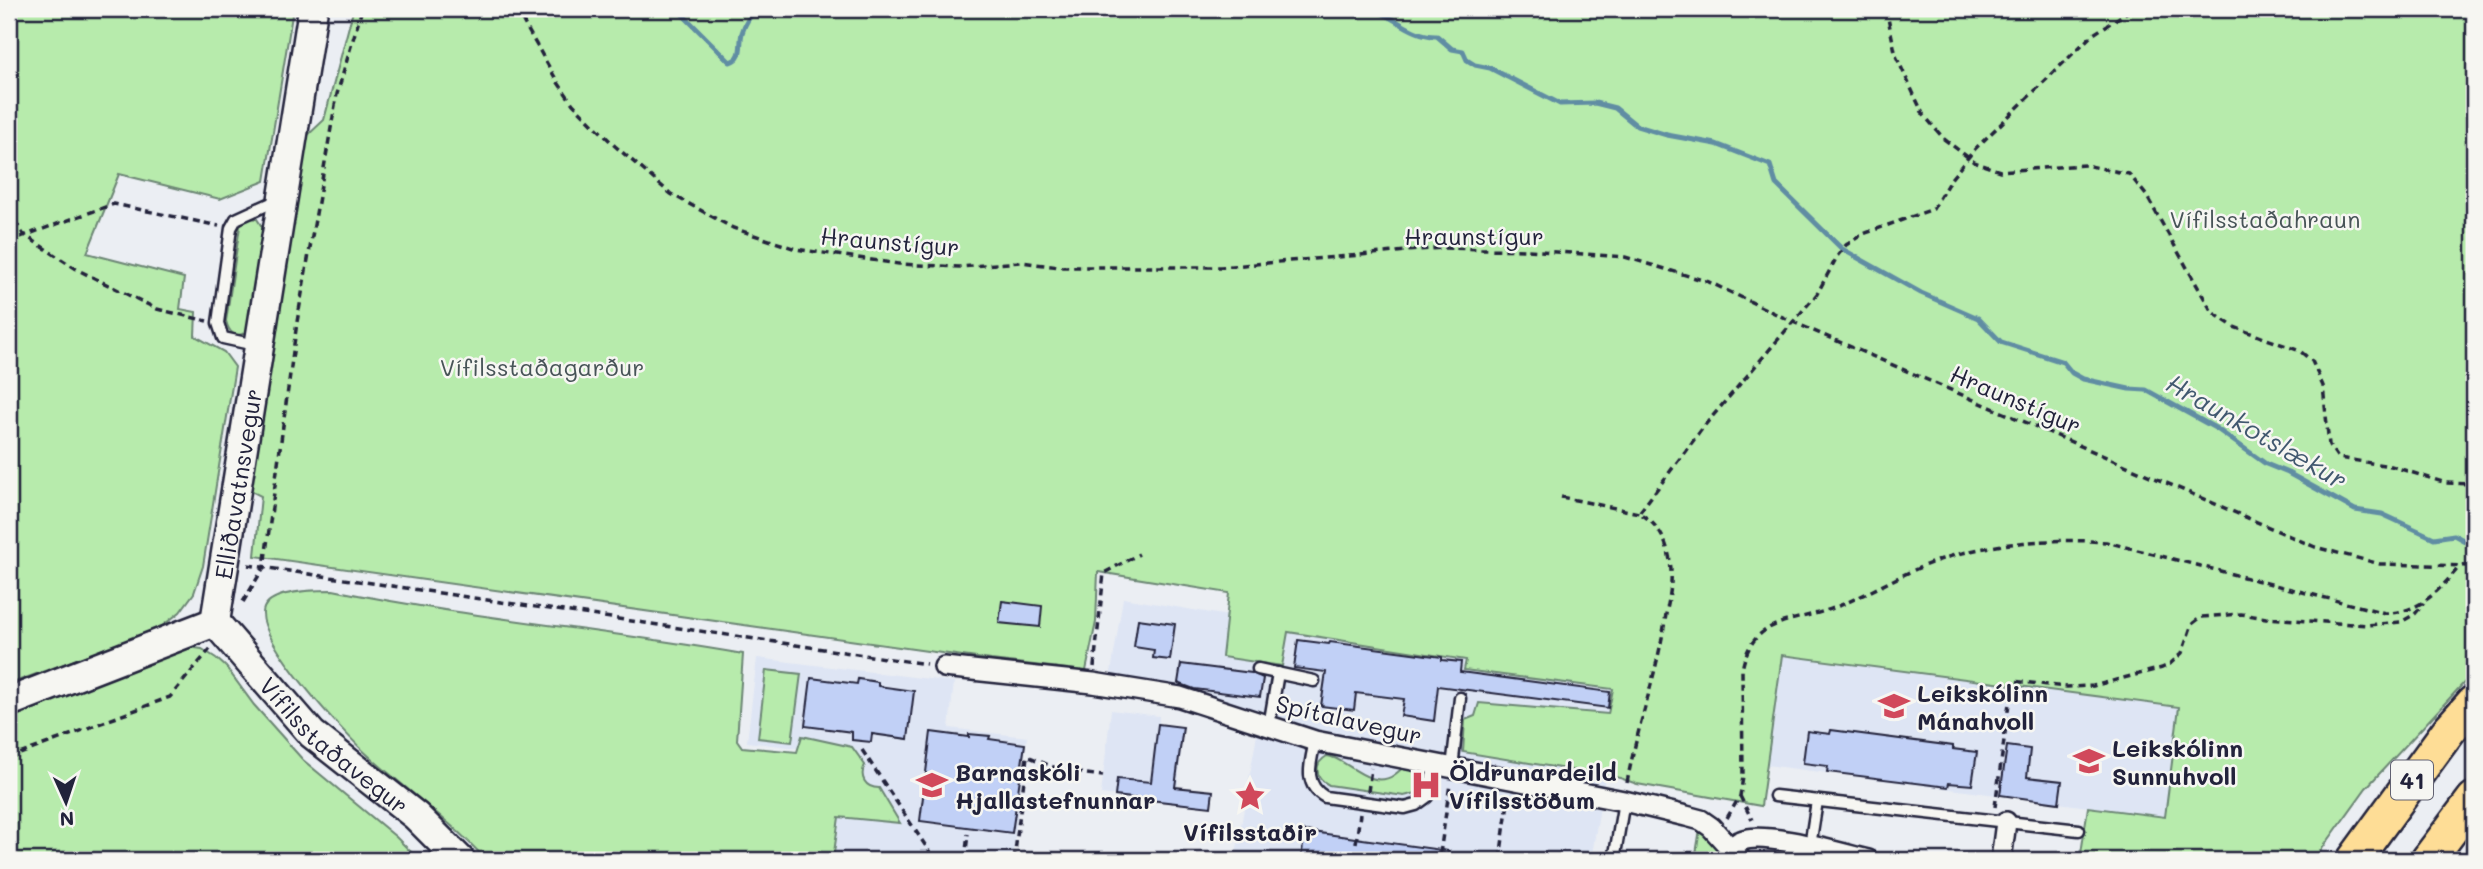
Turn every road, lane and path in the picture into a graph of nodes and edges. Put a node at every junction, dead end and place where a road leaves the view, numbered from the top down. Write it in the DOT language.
graph roads {
  1 [pos="313,9"];
  2 [pos="362,9"];
  3 [pos="516,9"];
  4 [pos="1886,9"];
  5 [pos="2132,9"];
  6 [pos="1969,157"];
  7 [pos="283,197"];
  8 [pos="9,211"];
  9 [pos="231,228"];
  10 [pos="23,234"];
  11 [pos="9,241"];
  12 [pos="1793,322"];
  13 [pos="218,323"];
  14 [pos="259,346"];
  15 [pos="2474,484"];
  16 [pos="1561,497"];
  17 [pos="1639,513"];
  18 [pos="1139,554"];
  19 [pos="225,563"];
  20 [pos="2474,566"];
  21 [pos="264,567"];
  22 [pos="2459,567"];
  23 [pos="2425,601"];
  24 [pos="220,627"];
  25 [pos="944,667"];
  26 [pos="1258,669"];
  27 [pos="1278,673"];
  28 [pos="1314,681"];
  29 [pos="1093,683"];
  30 [pos="1460,698"];
  31 [pos="9,702"];
  32 [pos="2474,702"];
  33 [pos="1269,726"];
  34 [pos="1315,741"];
  35 [pos="862,750"];
  36 [pos="1373,752"];
  37 [pos="9,758"];
  38 [pos="1443,766"];
  39 [pos="1103,776"];
  40 [pos="1511,779"];
  41 [pos="1775,796"];
  42 [pos="2474,799"];
  43 [pos="1624,801"];
  44 [pos="1817,801"];
  45 [pos="1364,802"];
  46 [pos="2000,821"];
  47 [pos="2079,830"];
  48 [pos="1718,833"];
  49 [pos="968,834"];
  50 [pos="1356,843"];
  51 [pos="1810,846"];
  52 [pos="1440,854"];
  53 [pos="1737,854"];
  54 [pos="1500,859"];
  55 [pos="460,860"];
  56 [pos="935,860"];
  57 [pos="952,860"];
  58 [pos="968,860"];
  59 [pos="1014,860"];
  60 [pos="1614,860"];
  61 [pos="1867,860"];
  62 [pos="2001,860"];
  63 [pos="2354,860"];
  64 [pos="2428,860"];
  1 -- 7 [label="main road, Elliðavatnsvegur"];
  2 -- 21 [label="path"];
  3 -- 12 [label="path, Hraunstígur"];
  4 -- 6 [label="path"];
  5 -- 6 [label="path"];
  6 -- 12 [label="path"];
  6 -- 15 [label="path"];
  7 -- 9 [label="lane"];
  7 -- 14 [label="main road, Elliðavatnsvegur"];
  8 -- 10 [label="path"];
  9 -- 10 [label="path"];
  9 -- 13 [label="lane"];
  10 -- 11 [label="path"];
  10 -- 13 [label="path"];
  12 -- 17 [label="path"];
  12 -- 22 [label="path, Hraunstígur"];
  13 -- 14 [label="lane"];
  14 -- 19 [label="main road, Elliðavatnsvegur"];
  16 -- 17 [label="path"];
  17 -- 43 [label="path"];
  18 -- 29 [label="path"];
  19 -- 21 [label="path"];
  19 -- 24 [label="main road, Elliðavatnsvegur"];
  20 -- 22 [label="path, Hraunstígur"];
  21 -- 24 [label="path"];
  21 -- 25 [label="path"];
  22 -- 23 [label="path"];
  23 -- 46 [label="path"];
  23 -- 48 [label="path"];
  24 -- 31 [label="main road"];
  24 -- 37 [label="path"];
  24 -- 55 [label="main road, Vífilsstaðavegur"];
  25 -- 29 [label="street, Spítalavegur"];
  26 -- 27 [label="lane"];
  27 -- 28 [label="lane"];
  27 -- 33 [label="lane"];
  29 -- 33 [label="street, Spítalavegur"];
  30 -- 38 [label="lane"];
  32 -- 63 [label="highway, 41"];
  33 -- 34 [label="street, Spítalavegur"];
  34 -- 36 [label="street, Spítalavegur"];
  34 -- 45 [label="lane"];
  35 -- 56 [label="path"];
  36 -- 38 [label="street, Spítalavegur"];
  36 -- 45 [label="path"];
  38 -- 40 [label="street, Spítalavegur"];
  38 -- 45 [label="lane"];
  38 -- 52 [label="path"];
  39 -- 59 [label="path"];
  40 -- 43 [label="street, Spítalavegur"];
  40 -- 54 [label="path"];
  41 -- 44 [label="lane"];
  42 -- 64 [label="highway, 41"];
  43 -- 48 [label="street, Spítalavegur"];
  43 -- 60 [label="lane"];
  44 -- 46 [label="lane"];
  44 -- 51 [label="lane"];
  45 -- 50 [label="path"];
  46 -- 47 [label="lane"];
  46 -- 62 [label="street"];
  48 -- 53 [label="street, Spítalavegur"];
  49 -- 58 [label="path"];
  51 -- 53 [label="street, Spítalavegur"];
  51 -- 61 [label="street, Spítalavegur"];
  57 -- 58 [label="path"];
}
